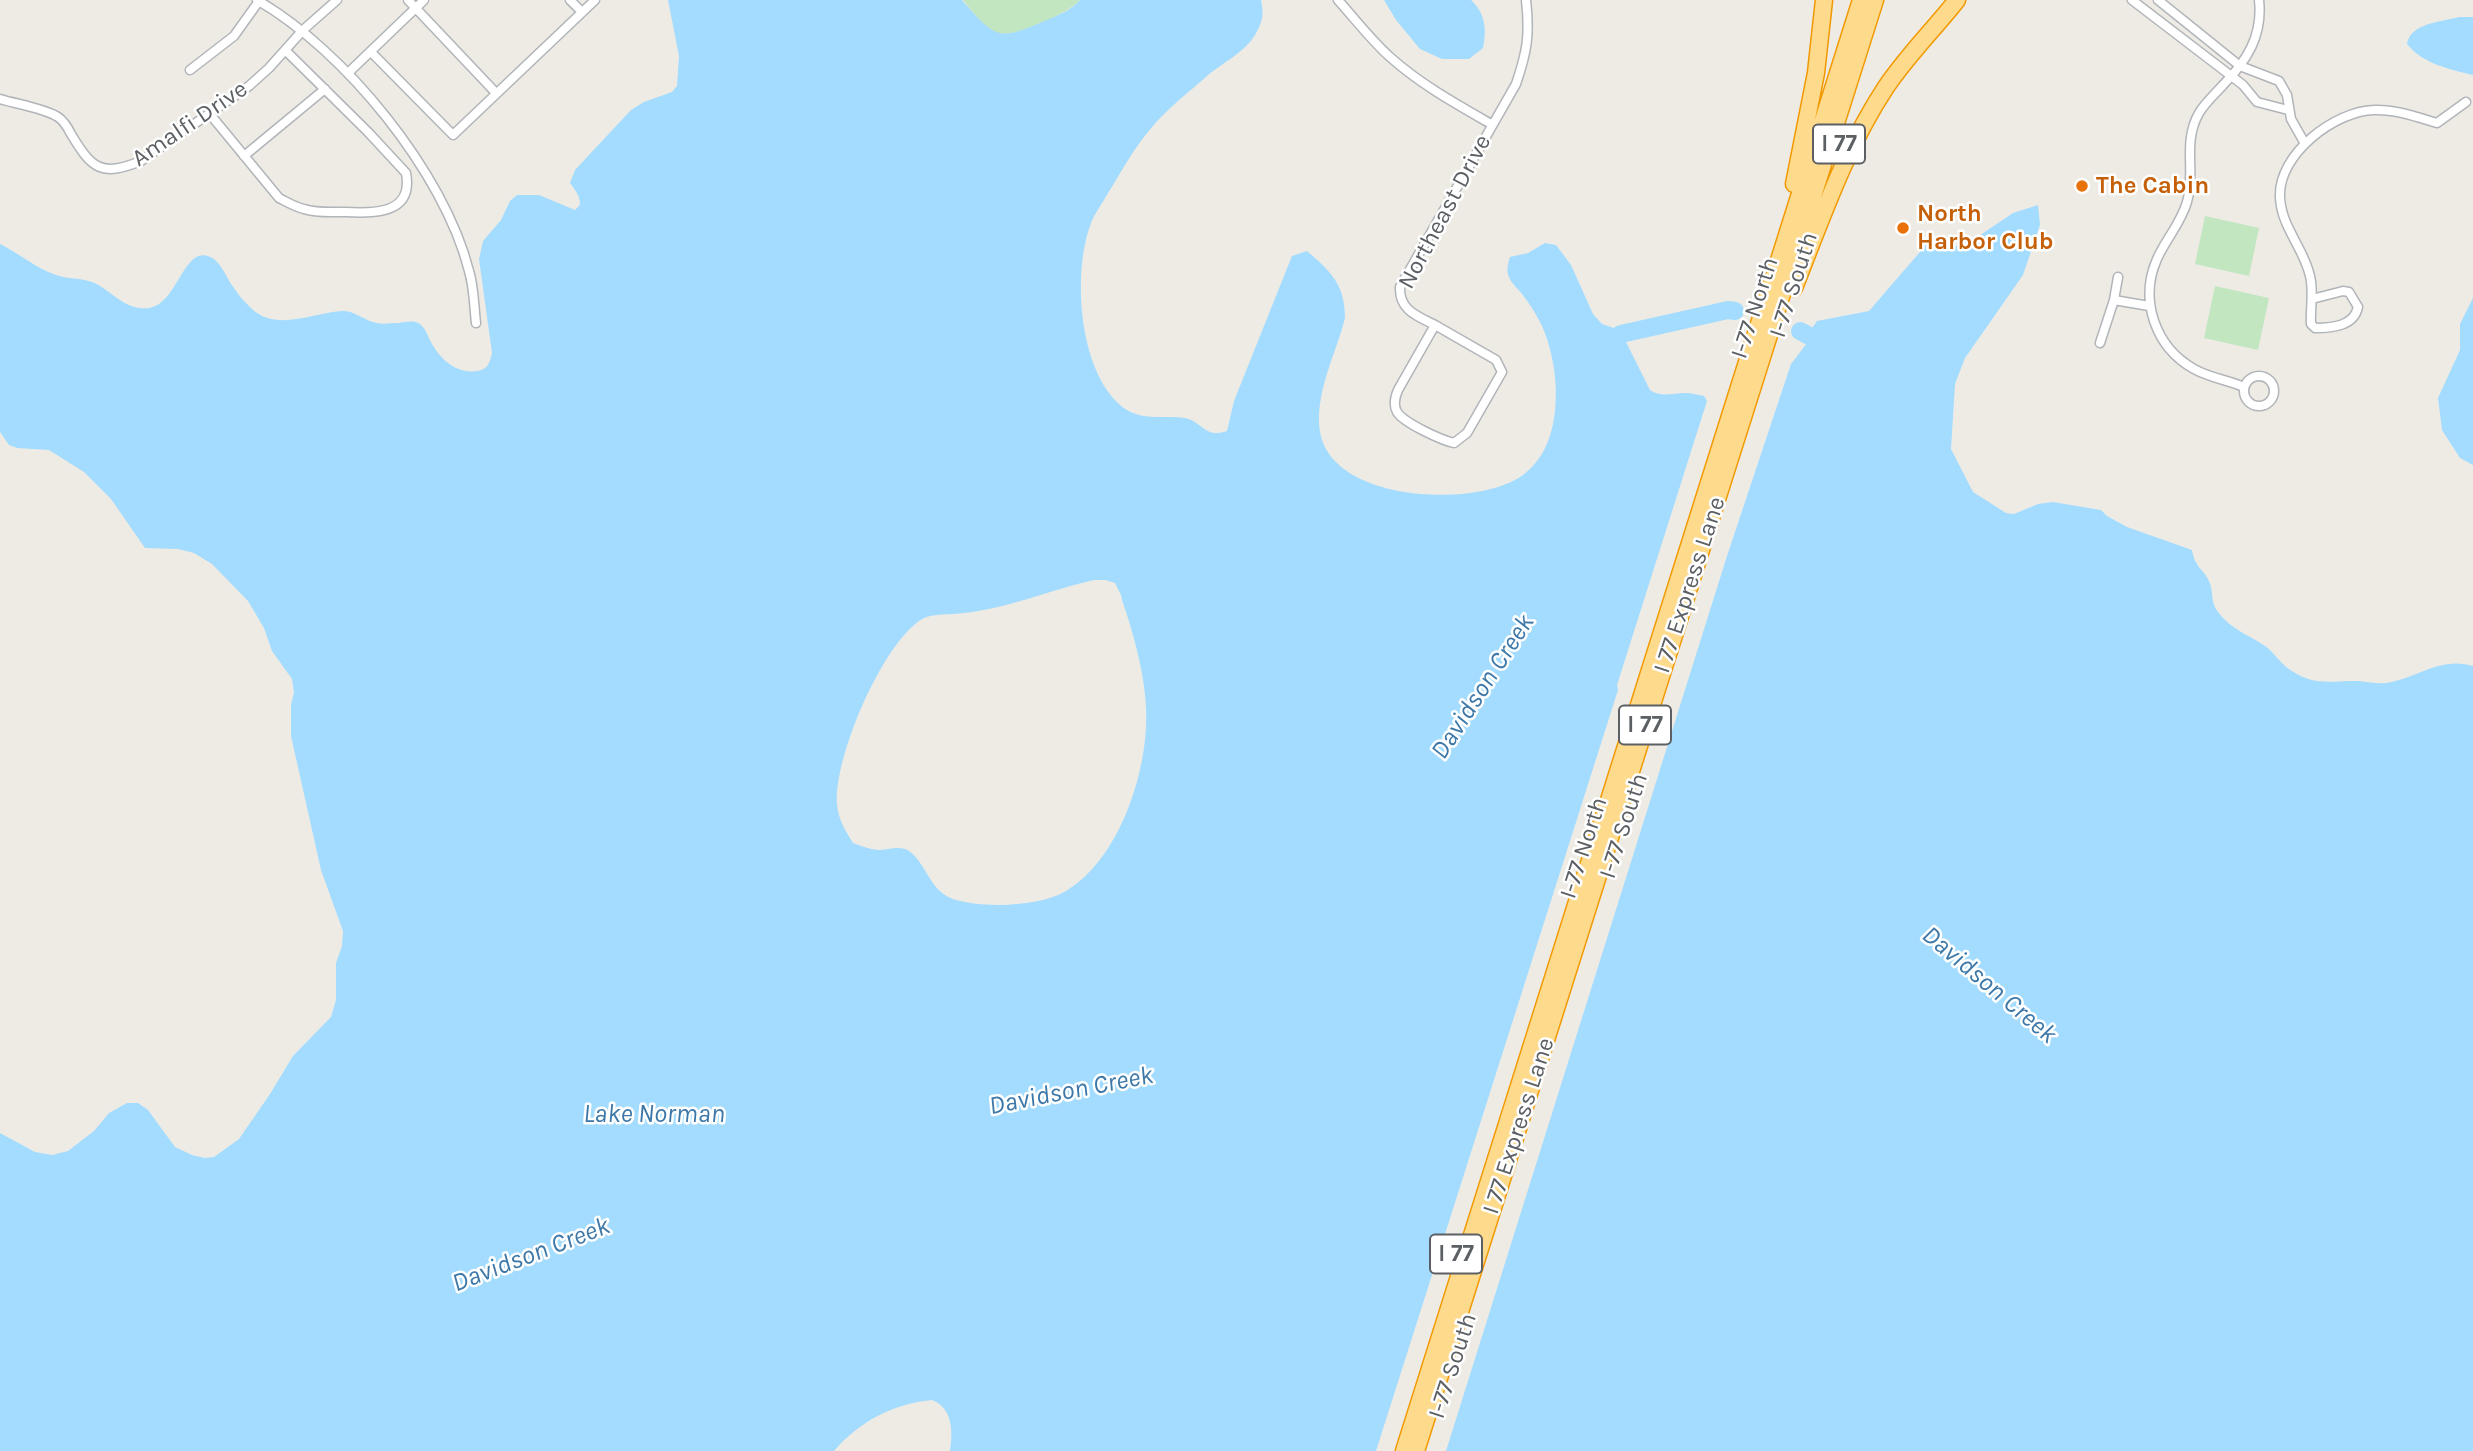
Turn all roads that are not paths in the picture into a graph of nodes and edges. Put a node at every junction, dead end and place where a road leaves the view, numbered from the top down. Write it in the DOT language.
graph roads {
  1 [pos="337,0"];
  2 [pos="408,0"];
  3 [pos="424,0"];
  4 [pos="570,0"];
  5 [pos="595,0"];
  6 [pos="1338,0"];
  7 [pos="1525,0"];
  8 [pos="1824,0"];
  9 [pos="1852,0"];
  10 [pos="1861,0"];
  11 [pos="1875,0"];
  12 [pos="1884,0"];
  13 [pos="1957,0"];
  14 [pos="2132,0"];
  15 [pos="2158,0"];
  16 [pos="2259,0"];
  17 [pos="258,1"];
  18 [pos="416,8"];
  19 [pos="582,12"];
  20 [pos="303,30"];
  21 [pos="285,50"];
  22 [pos="371,52"];
  23 [pos="2240,66"];
  24 [pos="190,71"];
  25 [pos="348,73"];
  26 [pos="2232,76"];
  27 [pos="325,89"];
  28 [pos="496,93"];
  29 [pos="0,99"];
  30 [pos="2466,102"];
  31 [pos="2288,110"];
  32 [pos="209,113"];
  33 [pos="1491,124"];
  34 [pos="2304,142"];
  35 [pos="244,156"];
  36 [pos="1797,176"];
  37 [pos="2118,278"];
  38 [pos="1794,288"];
  39 [pos="2312,299"];
  40 [pos="2114,300"];
  41 [pos="2149,306"];
  42 [pos="475,323"];
  43 [pos="1435,325"];
  44 [pos="2100,343"];
  45 [pos="2244,387"];
  46 [pos="1394,1451"];
  47 [pos="1404,1451"];
  48 [pos="1416,1451"];
  49 [pos="1426,1451"];
  1 -- 20 [label="street, Amalfi Drive"];
  2 -- 18 [label="street"];
  3 -- 18 [label="street"];
  4 -- 19 [label="street"];
  5 -- 19 [label="street"];
  6 -- 33 [label="street"];
  7 -- 33 [label="street, Northeast Drive"];
  8 -- 36 [label="highway"];
  9 -- 36 [label="highway, I 77"];
  10 -- 47 [label="highway, I 77 Express Lane / I 77"];
  11 -- 48 [label="highway, I 77 Express Lane / I 77"];
  12 -- 38 [label="highway, I-77 South / I 77"];
  13 -- 38 [label="highway"];
  14 -- 26 [label="street"];
  15 -- 23 [label="street"];
  16 -- 23 [label="street"];
  17 -- 20 [label="street"];
  17 -- 24 [label="street"];
  18 -- 22 [label="street"];
  18 -- 28 [label="street"];
  19 -- 28 [label="street"];
  20 -- 21 [label="street, Amalfi Drive"];
  20 -- 25 [label="street"];
  21 -- 27 [label="street"];
  21 -- 32 [label="street, Amalfi Drive"];
  22 -- 25 [label="street"];
  22 -- 28 [label="street"];
  23 -- 26 [label="street"];
  23 -- 31 [label="street"];
  25 -- 42 [label="street"];
  26 -- 31 [label="street"];
  26 -- 41 [label="street"];
  27 -- 35 [label="street"];
  27 -- 35 [label="street"];
  29 -- 32 [label="street, Amalfi Drive"];
  30 -- 34 [label="street"];
  31 -- 34 [label="street"];
  32 -- 35 [label="street"];
  33 -- 43 [label="street, Northeast Drive"];
  34 -- 39 [label="street"];
  36 -- 46 [label="highway, I-77 North / I 77"];
  37 -- 40 [label="street"];
  38 -- 49 [label="highway, I-77 South / I 77"];
  39 -- 39 [label="street"];
  40 -- 41 [label="street"];
  40 -- 44 [label="street"];
  41 -- 45 [label="street"];
  43 -- 43 [label="street, Northeast Drive"];
}
